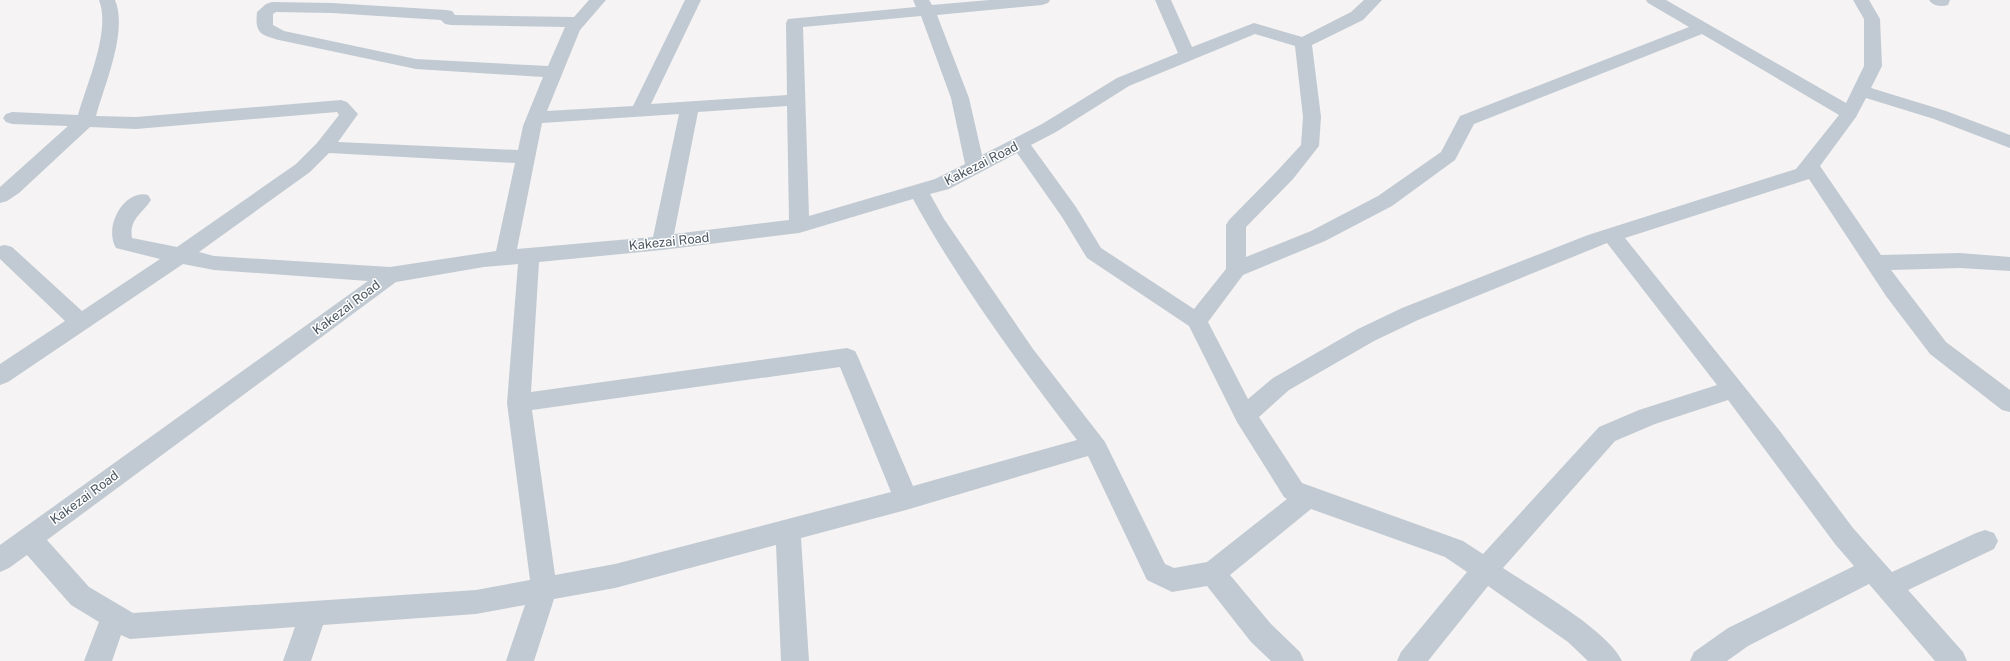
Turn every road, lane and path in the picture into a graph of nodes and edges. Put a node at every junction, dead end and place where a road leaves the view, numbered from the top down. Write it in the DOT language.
graph roads {
  1 [pos="107,0"];
  2 [pos="598,0"];
  3 [pos="693,0"];
  4 [pos="1042,0"];
  5 [pos="1163,0"];
  6 [pos="1374,0"];
  7 [pos="1654,0"];
  8 [pos="1937,0"];
  9 [pos="1942,0"];
  10 [pos="1864,1"];
  11 [pos="335,4"];
  12 [pos="924,6"];
  13 [pos="577,22"];
  14 [pos="1703,28"];
  15 [pos="1303,43"];
  16 [pos="1187,55"];
  17 [pos="554,72"];
  18 [pos="1861,91"];
  19 [pos="796,100"];
  20 [pos="690,107"];
  21 [pos="639,111"];
  22 [pos="1850,113"];
  23 [pos="12,118"];
  24 [pos="535,118"];
  25 [pos="85,121"];
  26 [pos="2010,142"];
  27 [pos="1020,143"];
  28 [pos="324,148"];
  29 [pos="526,157"];
  30 [pos="1810,166"];
  31 [pos="975,167"];
  32 [pos="918,191"];
  33 [pos="0,196"];
  34 [pos="141,200"];
  35 [pos="799,226"];
  36 [pos="1612,235"];
  37 [pos="662,243"];
  38 [pos="5,252"];
  39 [pos="182,256"];
  40 [pos="529,256"];
  41 [pos="505,258"];
  42 [pos="1876,263"];
  43 [pos="2010,264"];
  44 [pos="1236,270"];
  45 [pos="390,275"];
  46 [pos="1197,321"];
  47 [pos="80,322"];
  48 [pos="0,376"];
  49 [pos="1733,389"];
  50 [pos="2010,402"];
  51 [pos="519,403"];
  52 [pos="1245,415"];
  53 [pos="1094,446"];
  54 [pos="1309,496"];
  55 [pos="906,498"];
  56 [pos="788,529"];
  57 [pos="29,538"];
  58 [pos="1985,542"];
  59 [pos="0,560"];
  60 [pos="1485,570"];
  61 [pos="1212,573"];
  62 [pos="1880,578"];
  63 [pos="544,589"];
  64 [pos="313,614"];
  65 [pos="114,617"];
  66 [pos="98,661"];
  67 [pos="297,661"];
  68 [pos="520,661"];
  69 [pos="795,661"];
  70 [pos="1290,661"];
  71 [pos="1411,661"];
  72 [pos="1608,661"];
  73 [pos="1704,661"];
  74 [pos="1953,661"];
  1 -- 25 [label="street"];
  2 -- 13 [label="street"];
  3 -- 21 [label="street"];
  4 -- 12 [label="street"];
  5 -- 16 [label="street"];
  6 -- 15 [label="street"];
  7 -- 14 [label="street"];
  8 -- 9 [label="street"];
  10 -- 18 [label="street"];
  11 -- 13 [label="street"];
  11 -- 17 [label="street"];
  12 -- 19 [label="street"];
  12 -- 31 [label="street"];
  13 -- 17 [label="street"];
  14 -- 22 [label="street"];
  14 -- 44 [label="street"];
  15 -- 16 [label="street, Kakezai Road"];
  15 -- 44 [label="street"];
  16 -- 27 [label="street, Kakezai Road"];
  17 -- 24 [label="street"];
  18 -- 22 [label="street"];
  18 -- 26 [label="street"];
  19 -- 20 [label="street"];
  19 -- 35 [label="street"];
  20 -- 21 [label="street"];
  20 -- 37 [label="street"];
  21 -- 24 [label="street"];
  22 -- 30 [label="street"];
  23 -- 25 [label="street"];
  24 -- 29 [label="street"];
  25 -- 28 [label="street"];
  25 -- 33 [label="street"];
  27 -- 31 [label="street, Kakezai Road"];
  27 -- 46 [label="street"];
  28 -- 29 [label="street"];
  28 -- 39 [label="street"];
  29 -- 41 [label="street"];
  30 -- 36 [label="street"];
  30 -- 42 [label="street"];
  31 -- 32 [label="street, Kakezai Road"];
  32 -- 35 [label="street, Kakezai Road"];
  32 -- 53 [label="street"];
  34 -- 39 [label="street"];
  35 -- 37 [label="street, Kakezai Road"];
  36 -- 49 [label="street"];
  36 -- 52 [label="street"];
  37 -- 40 [label="street, Kakezai Road"];
  38 -- 47 [label="street"];
  39 -- 45 [label="street"];
  39 -- 47 [label="street"];
  40 -- 41 [label="street, Kakezai Road"];
  40 -- 51 [label="street"];
  41 -- 45 [label="street, Kakezai Road"];
  42 -- 43 [label="street"];
  42 -- 50 [label="street"];
  44 -- 46 [label="street"];
  45 -- 57 [label="street, Kakezai Road"];
  46 -- 52 [label="street"];
  47 -- 48 [label="street"];
  49 -- 60 [label="street"];
  49 -- 62 [label="street"];
  51 -- 55 [label="street"];
  51 -- 63 [label="street"];
  52 -- 54 [label="street"];
  53 -- 55 [label="street"];
  53 -- 61 [label="street"];
  54 -- 60 [label="street"];
  54 -- 61 [label="street"];
  55 -- 56 [label="street"];
  56 -- 63 [label="street"];
  56 -- 69 [label="street"];
  57 -- 59 [label="street, Kakezai Road"];
  57 -- 65 [label="street"];
  58 -- 62 [label="street"];
  60 -- 71 [label="street"];
  60 -- 72 [label="street"];
  61 -- 70 [label="street"];
  62 -- 73 [label="street"];
  62 -- 74 [label="street"];
  63 -- 64 [label="street"];
  63 -- 68 [label="street"];
  64 -- 65 [label="street"];
  64 -- 67 [label="street"];
  65 -- 66 [label="street"];
}
